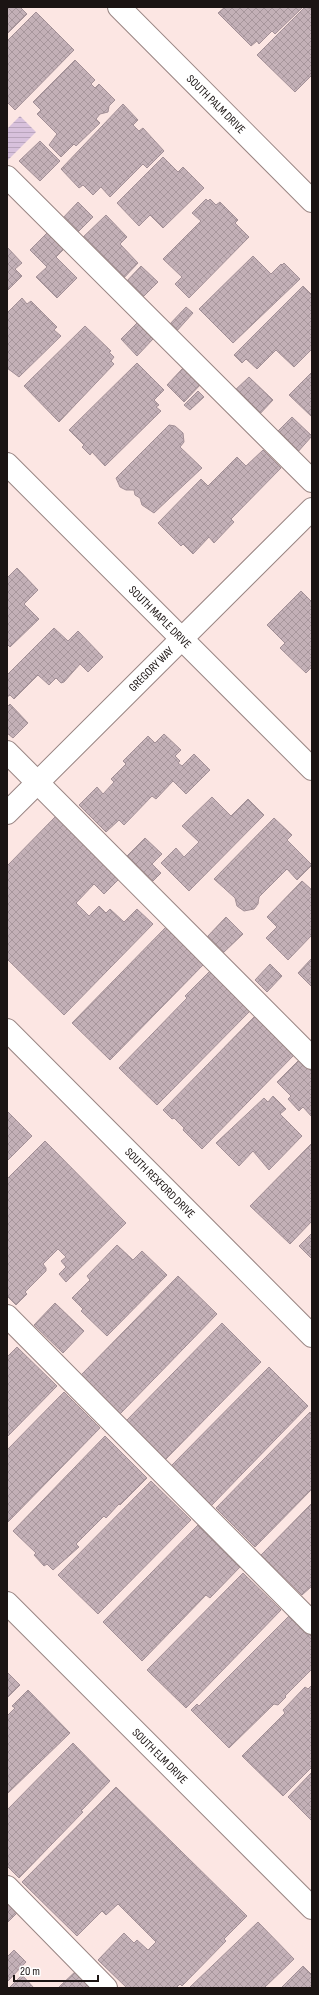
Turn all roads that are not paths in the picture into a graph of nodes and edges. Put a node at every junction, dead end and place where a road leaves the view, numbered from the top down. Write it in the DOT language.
graph roads {
  1 [pos="119,7"];
  2 [pos="7,177"];
  3 [pos="312,201"];
  4 [pos="7,464"];
  5 [pos="312,481"];
  6 [pos="312,509"];
  7 [pos="182,639"];
  8 [pos="7,752"];
  9 [pos="312,769"];
  10 [pos="37,783"];
  11 [pos="7,813"];
  12 [pos="7,1030"];
  13 [pos="312,1058"];
  14 [pos="7,1316"];
  15 [pos="312,1336"];
  16 [pos="7,1603"];
  17 [pos="312,1623"];
  18 [pos="7,1887"];
  19 [pos="312,1908"];
  20 [pos="106,1988"];
  1 -- 3 [label="street, SOUTH PALM DRIVE"];
  2 -- 5 [label="street"];
  4 -- 7 [label="street, SOUTH MAPLE DRIVE"];
  6 -- 7 [label="street, GREGORY WAY"];
  7 -- 9 [label="street, SOUTH MAPLE DRIVE"];
  7 -- 10 [label="street, GREGORY WAY"];
  8 -- 10 [label="street"];
  10 -- 11 [label="street, GREGORY WAY"];
  10 -- 13 [label="street"];
  12 -- 15 [label="street, SOUTH REXFORD DRIVE"];
  14 -- 17 [label="street"];
  16 -- 19 [label="street, SOUTH ELM DRIVE"];
  18 -- 20 [label="street"];
}
